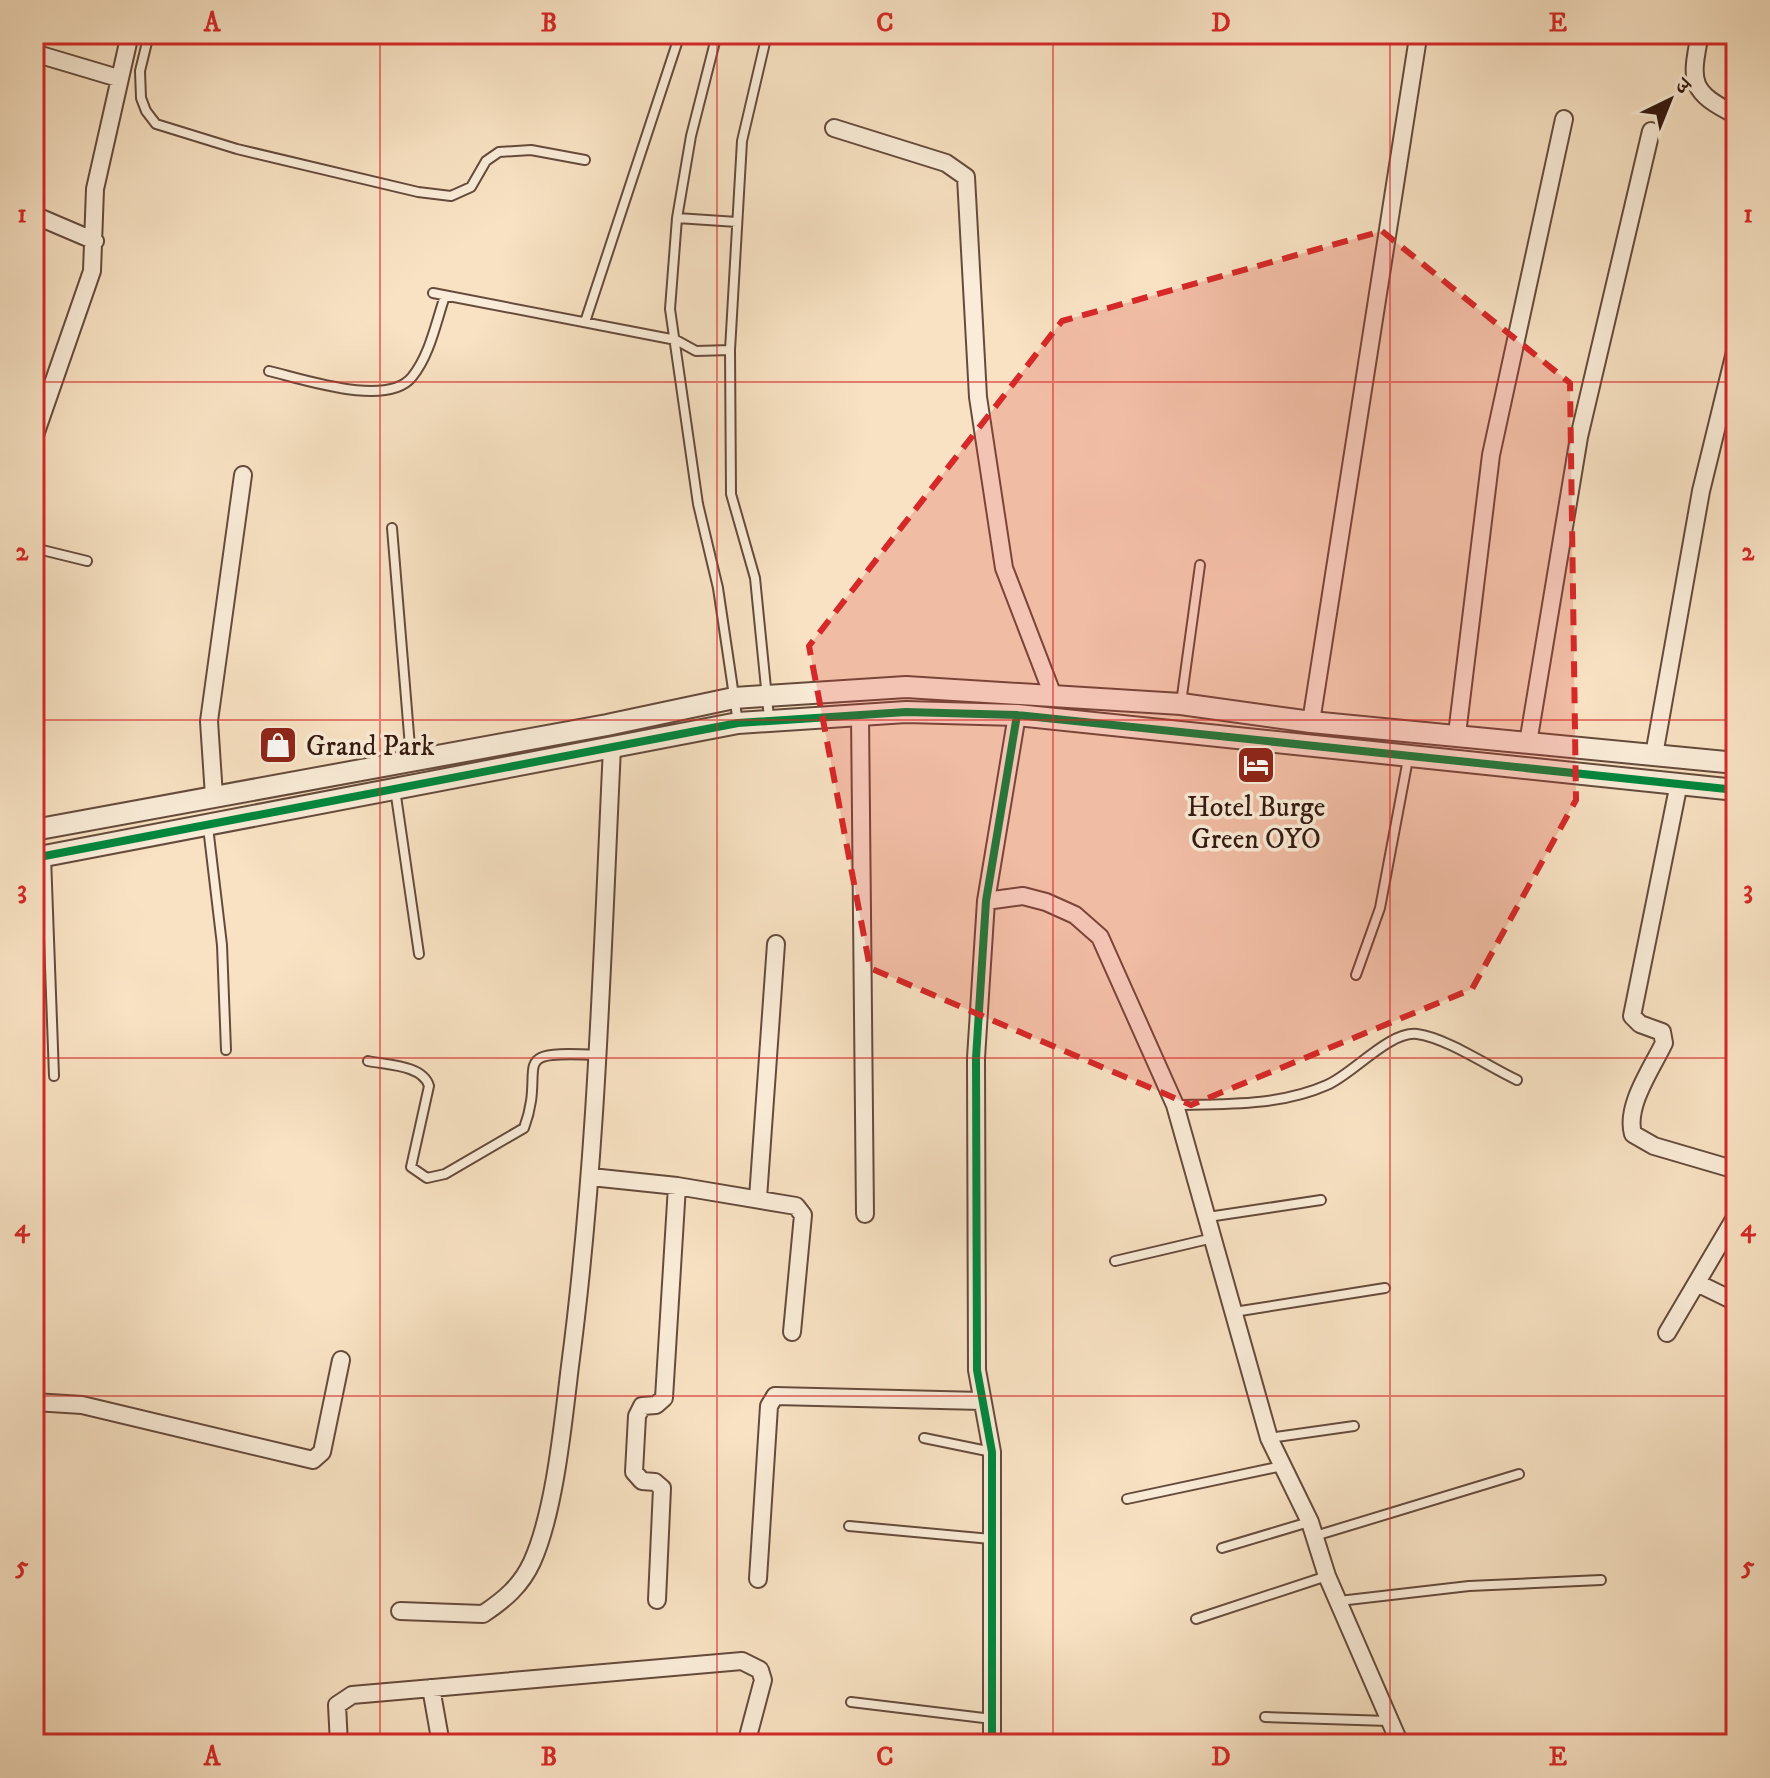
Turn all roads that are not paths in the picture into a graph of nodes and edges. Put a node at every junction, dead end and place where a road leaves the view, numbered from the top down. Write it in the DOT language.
graph roads {
  1 [pos="130,34"];
  2 [pos="149,34"];
  3 [pos="680,34"];
  4 [pos="703,34"];
  5 [pos="767,34"];
  6 [pos="1700,34"];
  7 [pos="716,35"];
  8 [pos="1417,44"];
  9 [pos="34,53"];
  10 [pos="118,78"];
  11 [pos="1736,115"];
  12 [pos="1564,119"];
  13 [pos="834,128"];
  14 [pos="1651,131"];
  15 [pos="585,160"];
  16 [pos="34,215"];
  17 [pos="677,218"];
  18 [pos="737,222"];
  19 [pos="95,241"];
  20 [pos="433,293"];
  21 [pos="445,296"];
  22 [pos="585,322"];
  23 [pos="676,340"];
  24 [pos="1736,348"];
  25 [pos="730,350"];
  26 [pos="269,371"];
  27 [pos="34,438"];
  28 [pos="243,475"];
  29 [pos="392,528"];
  30 [pos="34,548"];
  31 [pos="87,561"];
  32 [pos="1200,565"];
  33 [pos="766,693"];
  34 [pos="1052,693"];
  35 [pos="734,698"];
  36 [pos="1181,704"];
  37 [pos="860,715"];
  38 [pos="1017,715"];
  39 [pos="769,719"];
  40 [pos="1311,722"];
  41 [pos="738,723"];
  42 [pos="1457,734"];
  43 [pos="1528,743"];
  44 [pos="612,748"];
  45 [pos="1654,755"];
  46 [pos="1408,759"];
  47 [pos="411,760"];
  48 [pos="1736,763"];
  49 [pos="1679,783"];
  50 [pos="395,788"];
  51 [pos="1736,790"];
  52 [pos="214,796"];
  53 [pos="207,822"];
  54 [pos="34,830"];
  55 [pos="40,857"];
  56 [pos="986,901"];
  57 [pos="776,944"];
  58 [pos="419,954"];
  59 [pos="1356,975"];
  60 [pos="226,1050"];
  61 [pos="597,1055"];
  62 [pos="368,1061"];
  63 [pos="54,1076"];
  64 [pos="1517,1080"];
  65 [pos="1175,1105"];
  66 [pos="1736,1170"];
  67 [pos="591,1177"];
  68 [pos="677,1186"];
  69 [pos="758,1198"];
  70 [pos="1321,1200"];
  71 [pos="865,1214"];
  72 [pos="1736,1216"];
  73 [pos="1208,1217"];
  74 [pos="1213,1238"];
  75 [pos="1115,1261"];
  76 [pos="1699,1284"];
  77 [pos="1385,1288"];
  78 [pos="1736,1302"];
  79 [pos="1234,1312"];
  80 [pos="792,1332"];
  81 [pos="1667,1333"];
  82 [pos="341,1360"];
  83 [pos="982,1401"];
  84 [pos="34,1402"];
  85 [pos="1354,1426"];
  86 [pos="924,1438"];
  87 [pos="1269,1438"];
  88 [pos="992,1452"];
  89 [pos="1282,1466"];
  90 [pos="1519,1474"];
  91 [pos="1127,1499"];
  92 [pos="849,1526"];
  93 [pos="1313,1529"];
  94 [pos="991,1539"];
  95 [pos="1222,1548"];
  96 [pos="1327,1576"];
  97 [pos="758,1579"];
  98 [pos="1601,1580"];
  99 [pos="657,1600"];
  100 [pos="1339,1601"];
  101 [pos="400,1611"];
  102 [pos="1196,1619"];
  103 [pos="431,1688"];
  104 [pos="851,1702"];
  105 [pos="1265,1717"];
  106 [pos="993,1719"];
  107 [pos="1389,1721"];
  108 [pos="339,1744"];
  109 [pos="441,1744"];
  110 [pos="746,1744"];
  111 [pos="992,1744"];
  112 [pos="1400,1744"];
  1 -- 10 [label="street"];
  2 -- 15 [label="lane"];
  3 -- 22 [label="lane"];
  4 -- 7 [label="lane"];
  5 -- 18 [label="lane"];
  6 -- 11 [label="street"];
  7 -- 17 [label="lane"];
  8 -- 40 [label="street"];
  9 -- 10 [label="street"];
  10 -- 19 [label="street"];
  12 -- 42 [label="street"];
  13 -- 34 [label="street"];
  14 -- 43 [label="street"];
  16 -- 19 [label="street"];
  17 -- 18 [label="lane"];
  17 -- 23 [label="lane"];
  18 -- 25 [label="lane"];
  19 -- 27 [label="street"];
  20 -- 21 [label="lane"];
  21 -- 22 [label="lane"];
  21 -- 26 [label="lane"];
  22 -- 23 [label="lane"];
  23 -- 25 [label="lane"];
  23 -- 35 [label="lane"];
  24 -- 45 [label="street"];
  25 -- 33 [label="lane"];
  28 -- 52 [label="street"];
  29 -- 47 [label="lane"];
  30 -- 31 [label="lane"];
  32 -- 36 [label="lane"];
  33 -- 34 [label="street"];
  33 -- 35 [label="street"];
  33 -- 39 [label="lane"];
  34 -- 36 [label="street"];
  35 -- 41 [label="lane"];
  35 -- 47 [label="street"];
  36 -- 40 [label="street"];
  37 -- 38 [label="street"];
  37 -- 39 [label="street"];
  37 -- 71 [label="street"];
  38 -- 46 [label="street"];
  38 -- 56 [label="street"];
  39 -- 41 [label="street"];
  40 -- 42 [label="street"];
  41 -- 44 [label="street"];
  42 -- 43 [label="street"];
  43 -- 45 [label="street"];
  44 -- 50 [label="street"];
  44 -- 61 [label="street"];
  45 -- 48 [label="street"];
  46 -- 49 [label="street"];
  46 -- 59 [label="lane"];
  47 -- 52 [label="street"];
  49 -- 51 [label="street"];
  49 -- 66 [label="street"];
  50 -- 53 [label="street"];
  50 -- 58 [label="lane"];
  52 -- 54 [label="street"];
  53 -- 55 [label="street"];
  53 -- 60 [label="lane"];
  55 -- 63 [label="lane"];
  56 -- 65 [label="street"];
  56 -- 83 [label="street"];
  57 -- 69 [label="street"];
  61 -- 62 [label="lane"];
  61 -- 67 [label="street"];
  64 -- 65 [label="lane"];
  65 -- 73 [label="street"];
  67 -- 68 [label="street"];
  67 -- 101 [label="street"];
  68 -- 69 [label="street"];
  68 -- 99 [label="street"];
  69 -- 80 [label="street"];
  70 -- 73 [label="lane"];
  72 -- 76 [label="street"];
  73 -- 74 [label="street"];
  74 -- 75 [label="lane"];
  74 -- 79 [label="street"];
  76 -- 78 [label="street"];
  76 -- 81 [label="street"];
  77 -- 79 [label="lane"];
  79 -- 87 [label="street"];
  82 -- 84 [label="street"];
  83 -- 88 [label="street"];
  83 -- 97 [label="street"];
  85 -- 87 [label="lane"];
  86 -- 88 [label="lane"];
  87 -- 89 [label="street"];
  88 -- 94 [label="street"];
  89 -- 91 [label="lane"];
  89 -- 93 [label="street"];
  90 -- 93 [label="lane"];
  92 -- 94 [label="lane"];
  93 -- 95 [label="lane"];
  93 -- 96 [label="street"];
  94 -- 106 [label="street"];
  96 -- 100 [label="street"];
  96 -- 102 [label="lane"];
  98 -- 100 [label="lane"];
  100 -- 107 [label="street"];
  103 -- 108 [label="street"];
  103 -- 109 [label="street"];
  103 -- 110 [label="street"];
  104 -- 106 [label="lane"];
  105 -- 107 [label="lane"];
  106 -- 111 [label="street"];
  107 -- 112 [label="street"];
}
